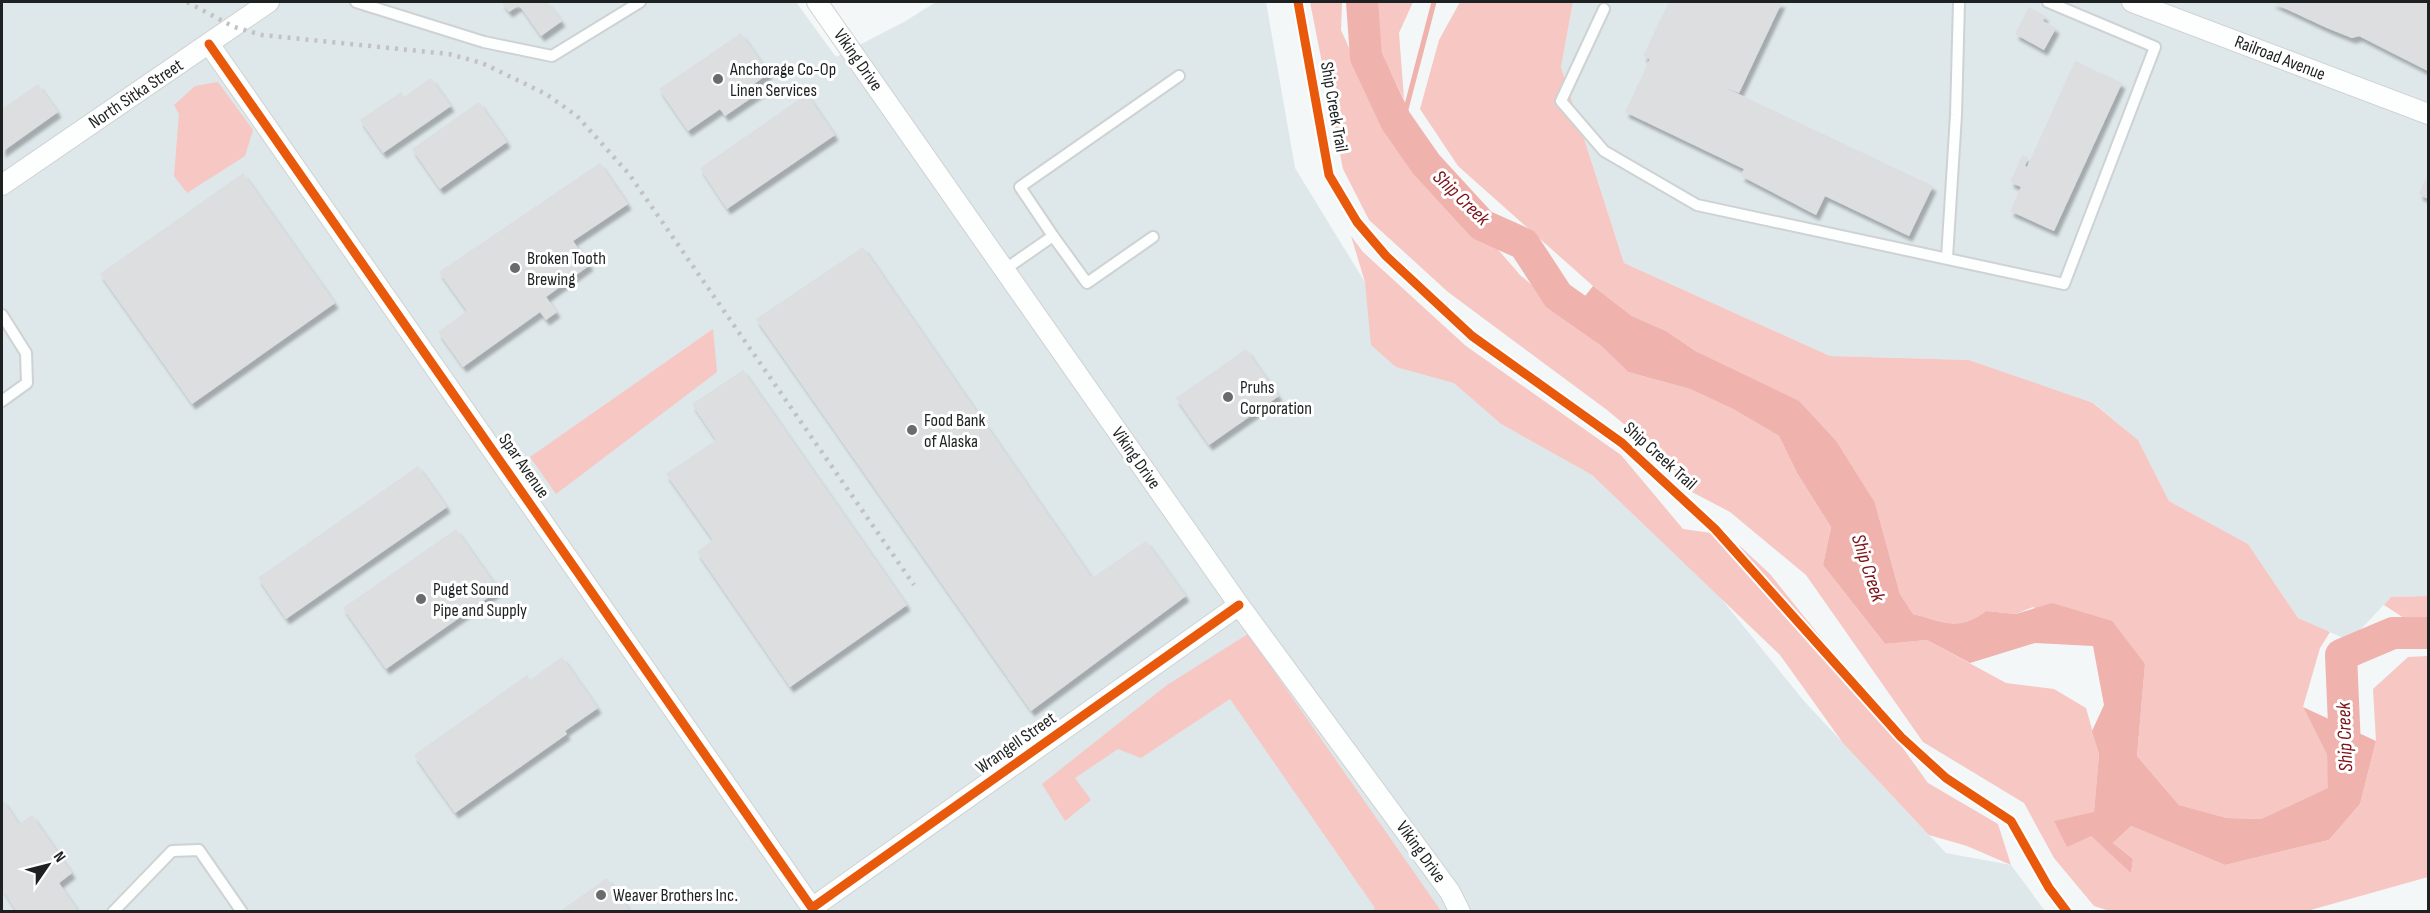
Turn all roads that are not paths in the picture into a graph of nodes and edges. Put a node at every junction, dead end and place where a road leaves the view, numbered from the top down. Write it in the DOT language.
graph roads {
  1 [pos="269,2"];
  2 [pos="356,2"];
  3 [pos="640,2"];
  4 [pos="817,2"];
  5 [pos="1959,2"];
  6 [pos="2048,2"];
  7 [pos="2132,2"];
  8 [pos="1604,9"];
  9 [pos="209,44"];
  10 [pos="1179,76"];
  11 [pos="2428,114"];
  12 [pos="2,185"];
  13 [pos="1053,236"];
  14 [pos="1153,237"];
  15 [pos="1947,258"];
  16 [pos="1004,270"];
  17 [pos="2,315"];
  18 [pos="2,401"];
  19 [pos="1239,605"];
  20 [pos="809,910"];
  21 [pos="113,912"];
  22 [pos="242,912"];
  23 [pos="1461,912"];
  1 -- 9 [label="street, North Sitka Street"];
  2 -- 3 [label="lane"];
  4 -- 16 [label="street, Viking Drive"];
  5 -- 15 [label="lane"];
  6 -- 15 [label="lane"];
  7 -- 11 [label="street, Railroad Avenue"];
  8 -- 15 [label="lane"];
  9 -- 12 [label="street, North Sitka Street"];
  9 -- 20 [label="street, Spar Avenue"];
  10 -- 13 [label="lane"];
  13 -- 14 [label="lane"];
  13 -- 16 [label="lane"];
  16 -- 19 [label="street, Viking Drive"];
  17 -- 18 [label="lane"];
  19 -- 20 [label="street, Wrangell Street"];
  19 -- 23 [label="street, Viking Drive"];
  21 -- 22 [label="lane"];
}
